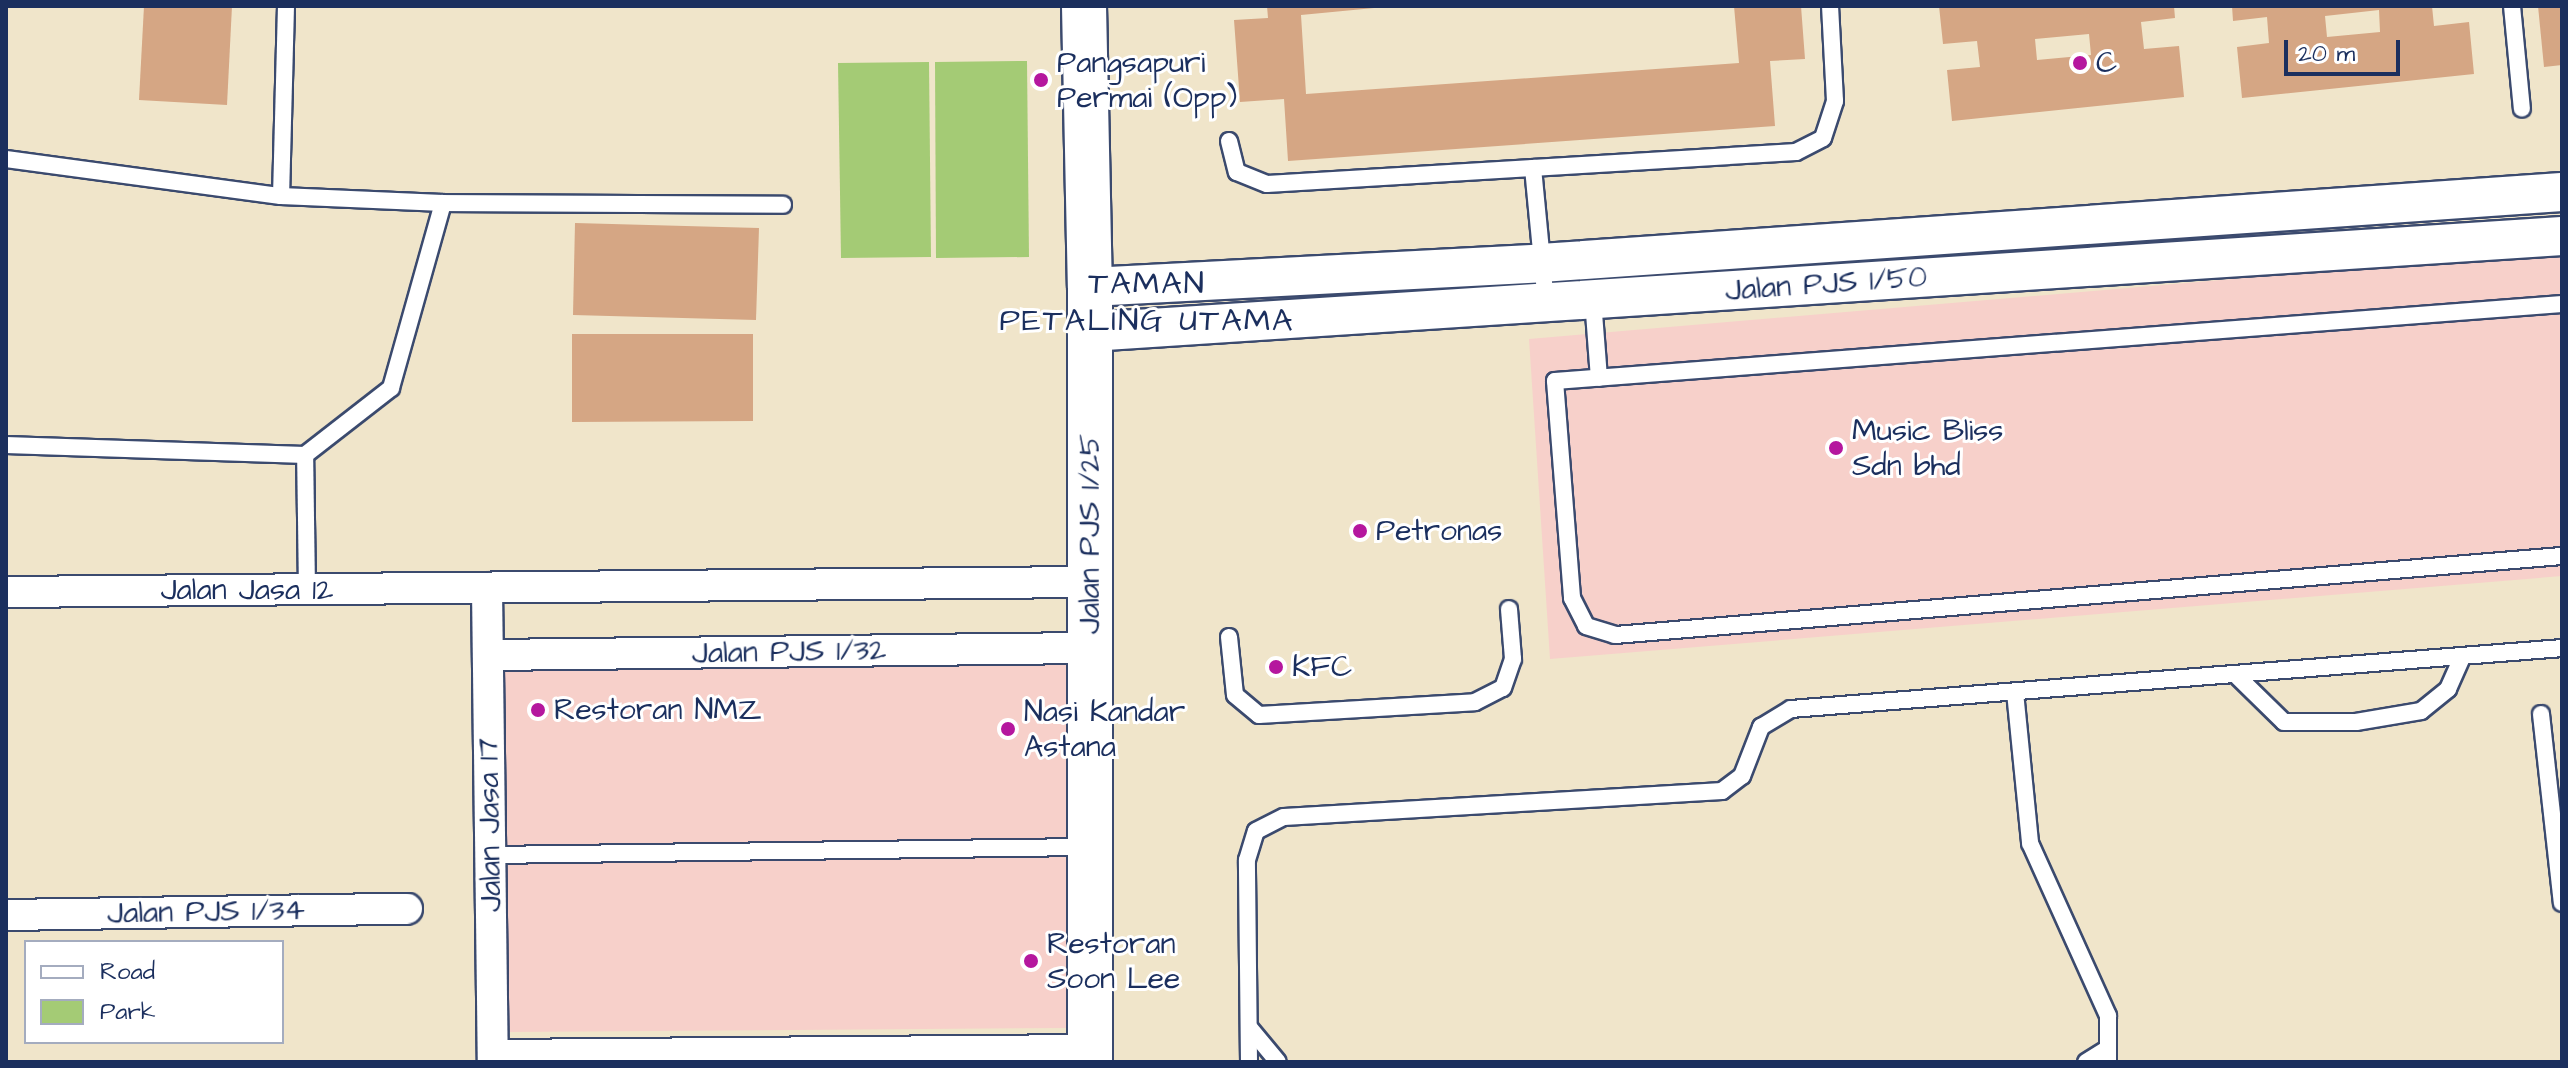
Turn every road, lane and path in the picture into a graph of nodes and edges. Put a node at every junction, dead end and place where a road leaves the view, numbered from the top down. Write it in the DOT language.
graph roads {
  1 [pos="286,6"];
  2 [pos="1084,6"];
  3 [pos="1830,6"];
  4 [pos="2512,6"];
  5 [pos="2522,109"];
  6 [pos="1229,141"];
  7 [pos="6,159"];
  8 [pos="1533,168"];
  9 [pos="2562,192"];
  10 [pos="281,196"];
  11 [pos="443,203"];
  12 [pos="783,205"];
  13 [pos="2562,236"];
  14 [pos="1541,263"];
  15 [pos="1090,287"];
  16 [pos="1593,299"];
  17 [pos="1546,303"];
  18 [pos="2562,304"];
  19 [pos="1090,332"];
  20 [pos="1599,378"];
  21 [pos="6,445"];
  22 [pos="305,455"];
  23 [pos="2562,556"];
  24 [pos="1089,582"];
  25 [pos="487,588"];
  26 [pos="307,590"];
  27 [pos="6,592"];
  28 [pos="1509,609"];
  29 [pos="1229,637"];
  30 [pos="1090,648"];
  31 [pos="2562,648"];
  32 [pos="488,655"];
  33 [pos="2463,656"];
  34 [pos="2238,677"];
  35 [pos="2015,692"];
  36 [pos="2541,714"];
  37 [pos="1090,847"];
  38 [pos="490,855"];
  39 [pos="2562,903"];
  40 [pos="407,909"];
  41 [pos="6,915"];
  42 [pos="1249,1027"];
  43 [pos="2108,1055"];
  44 [pos="1090,1056"];
  45 [pos="493,1058"];
  46 [pos="1249,1062"];
  47 [pos="1278,1062"];
  48 [pos="2086,1062"];
  1 -- 10 [label="lane"];
  2 -- 15 [label="main road, Jalan PJS 1/25"];
  3 -- 8 [label="lane"];
  4 -- 5 [label="lane"];
  6 -- 8 [label="lane"];
  7 -- 10 [label="lane"];
  8 -- 14 [label="lane"];
  9 -- 14 [label="street, Jalan PJS 1/50"];
  10 -- 11 [label="lane"];
  11 -- 12 [label="lane"];
  11 -- 22 [label="lane"];
  13 -- 16 [label="street, Jalan PJS 1/50"];
  14 -- 15 [label="street, Jalan PJS 1/50"];
  14 -- 17 [label="lane"];
  15 -- 19 [label="main road, Jalan PJS 1/25"];
  16 -- 17 [label="street, Jalan PJS 1/50"];
  16 -- 20 [label="lane"];
  17 -- 19 [label="street, Jalan PJS 1/50"];
  18 -- 20 [label="lane"];
  19 -- 24 [label="main road, Jalan PJS 1/25"];
  20 -- 23 [label="lane"];
  21 -- 22 [label="lane"];
  22 -- 26 [label="lane"];
  24 -- 25 [label="street"];
  24 -- 30 [label="main road, Jalan PJS 1/25"];
  25 -- 26 [label="street, Jalan Jasa 12"];
  25 -- 32 [label="street, Jalan Jasa 17"];
  26 -- 27 [label="street, Jalan Jasa 12"];
  28 -- 29 [label="lane"];
  30 -- 32 [label="street, Jalan PJS 1/32"];
  30 -- 37 [label="main road, Jalan PJS 1/25"];
  31 -- 33 [label="lane"];
  32 -- 38 [label="street, Jalan Jasa 17"];
  33 -- 34 [label="lane"];
  33 -- 34 [label="lane"];
  34 -- 35 [label="lane"];
  35 -- 42 [label="lane"];
  35 -- 43 [label="lane"];
  36 -- 39 [label="lane"];
  37 -- 38 [label="lane"];
  37 -- 44 [label="main road, Jalan PJS 1/25"];
  38 -- 45 [label="street, Jalan Jasa 17"];
  40 -- 41 [label="street, Jalan PJS 1/34"];
  42 -- 46 [label="lane"];
  42 -- 47 [label="lane"];
  43 -- 48 [label="lane"];
  44 -- 45 [label="street"];
}
